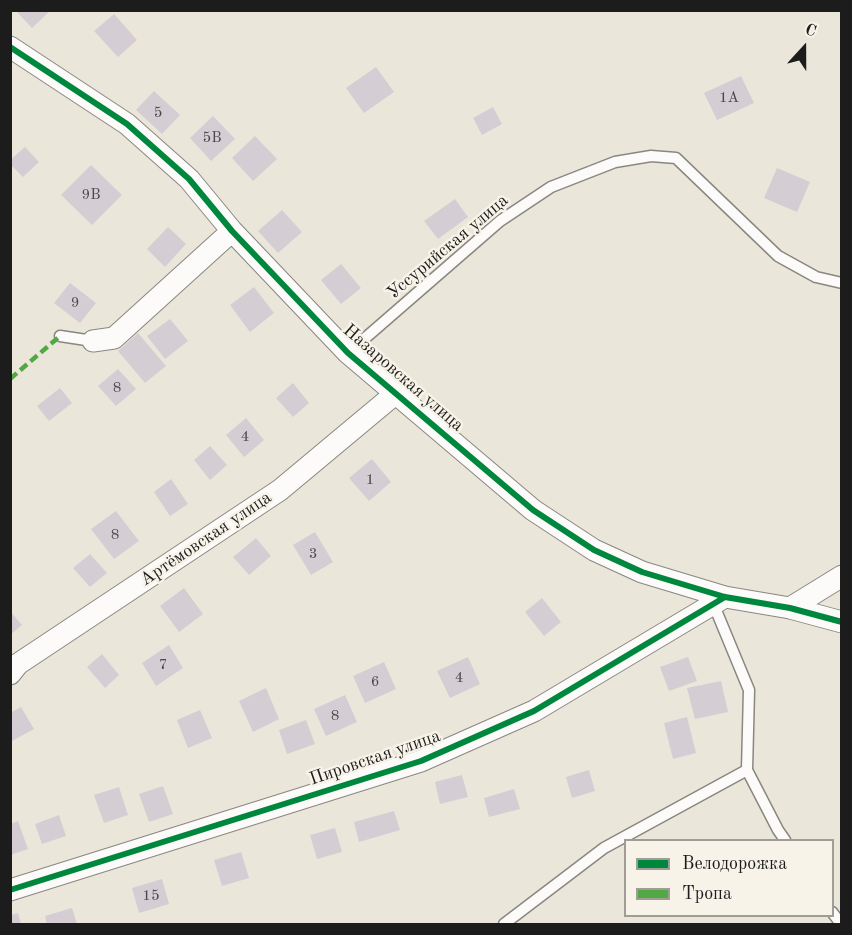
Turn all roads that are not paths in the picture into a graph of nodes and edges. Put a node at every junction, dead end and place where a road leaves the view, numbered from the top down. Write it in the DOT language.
graph roads {
  1 [pos="10,47"];
  2 [pos="232,231"];
  3 [pos="842,283"];
  4 [pos="60,336"];
  5 [pos="93,341"];
  6 [pos="348,353"];
  7 [pos="395,394"];
  8 [pos="842,576"];
  9 [pos="719,600"];
  10 [pos="790,608"];
  11 [pos="842,622"];
  12 [pos="10,674"];
  13 [pos="747,770"];
  14 [pos="784,839"];
  15 [pos="10,890"];
  16 [pos="504,924"];
  1 -- 2 [label="street, Назаровская улица"];
  2 -- 5 [label="street"];
  2 -- 6 [label="street, Назаровская улица"];
  3 -- 6 [label="lane, Уссурийская улица"];
  4 -- 5 [label="lane"];
  6 -- 7 [label="street, Назаровская улица"];
  7 -- 9 [label="street, Назаровская улица"];
  7 -- 12 [label="street, Артёмовская улица"];
  8 -- 10 [label="street"];
  9 -- 10 [label="street, Назаровская улица"];
  9 -- 13 [label="lane"];
  9 -- 15 [label="street, Пировская улица"];
  10 -- 11 [label="street, Назаровская улица"];
  13 -- 14 [label="lane"];
  13 -- 16 [label="lane"];
}
